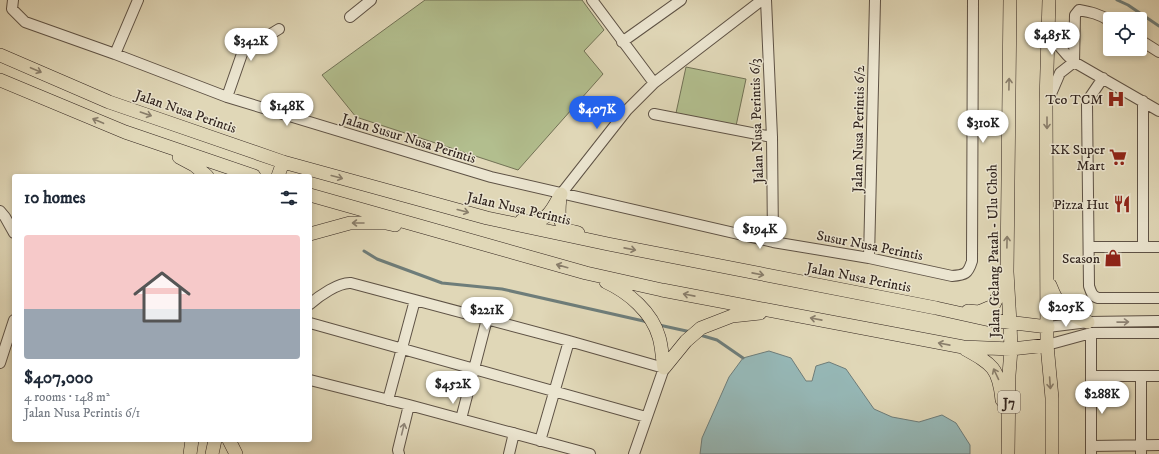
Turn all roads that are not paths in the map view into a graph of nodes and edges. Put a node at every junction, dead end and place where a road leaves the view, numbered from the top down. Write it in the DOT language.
graph roads {
  1 [pos="13,0"];
  2 [pos="138,0"];
  3 [pos="370,0"];
  4 [pos="592,0"];
  5 [pos="681,0"];
  6 [pos="762,0"];
  7 [pos="766,0"];
  8 [pos="875,0"];
  9 [pos="972,0"];
  10 [pos="1010,0"];
  11 [pos="1049,0"];
  12 [pos="1103,16"];
  13 [pos="350,17"];
  14 [pos="278,29"];
  15 [pos="1048,33"];
  16 [pos="622,42"];
  17 [pos="1147,44"];
  18 [pos="1159,52"];
  19 [pos="115,54"];
  20 [pos="0,55"];
  21 [pos="1074,62"];
  22 [pos="1103,78"];
  23 [pos="0,80"];
  24 [pos="654,84"];
  25 [pos="227,97"];
  26 [pos="1143,101"];
  27 [pos="1046,103"];
  28 [pos="1159,111"];
  29 [pos="654,114"];
  30 [pos="125,132"];
  31 [pos="772,137"];
  32 [pos="283,162"];
  33 [pos="298,171"];
  34 [pos="205,174"];
  35 [pos="248,174"];
  36 [pos="279,174"];
  37 [pos="310,174"];
  38 [pos="312,174"];
  39 [pos="561,194"];
  40 [pos="312,195"];
  41 [pos="0,211"];
  42 [pos="487,218"];
  43 [pos="12,229"];
  44 [pos="312,234"];
  45 [pos="451,235"];
  46 [pos="773,242"];
  47 [pos="608,244"];
  48 [pos="1089,247"];
  49 [pos="1143,247"];
  50 [pos="1159,247"];
  51 [pos="869,258"];
  52 [pos="1006,272"];
  53 [pos="586,273"];
  54 [pos="1047,276"];
  55 [pos="1159,298"];
  56 [pos="415,300"];
  57 [pos="312,303"];
  58 [pos="936,308"];
  59 [pos="774,311"];
  60 [pos="487,319"];
  61 [pos="1159,321"];
  62 [pos="1010,323"];
  63 [pos="312,324"];
  64 [pos="12,326"];
  65 [pos="1048,327"];
  66 [pos="1089,328"];
  67 [pos="1159,333"];
  68 [pos="569,341"];
  69 [pos="1047,345"];
  70 [pos="963,347"];
  71 [pos="402,349"];
  72 [pos="1011,349"];
  73 [pos="0,363"];
  74 [pos="664,368"];
  75 [pos="474,369"];
  76 [pos="1090,376"];
  77 [pos="1141,376"];
  78 [pos="1159,376"];
  79 [pos="312,381"];
  80 [pos="554,392"];
  81 [pos="388,400"];
  82 [pos="410,405"];
  83 [pos="646,417"];
  84 [pos="461,419"];
  85 [pos="514,434"];
  86 [pos="540,440"];
  87 [pos="192,442"];
  88 [pos="215,442"];
  89 [pos="230,442"];
  90 [pos="1159,445"];
  91 [pos="1091,450"];
  92 [pos="1141,450"];
  93 [pos="190,454"];
  94 [pos="212,454"];
  95 [pos="236,454"];
  96 [pos="399,454"];
  97 [pos="509,454"];
  98 [pos="590,454"];
  99 [pos="634,454"];
  100 [pos="1008,454"];
  101 [pos="1052,454"];
  1 -- 19 [label="street, Jalan Susur Nusa Perintis"];
  2 -- 19 [label="street"];
  3 -- 13 [label="street"];
  4 -- 16 [label="street"];
  5 -- 16 [label="street"];
  6 -- 24 [label="street"];
  7 -- 31 [label="street, Jalan Nusa Perintis 6/3"];
  8 -- 51 [label="street, Jalan Nusa Perintis 6/2"];
  9 -- 51 [label="street, Susur Nusa Perintis"];
  52 -- 10 [label="main road, Jalan Gelang Patah - Ulu Choh / J7, one-way"];
  11 -- 15 [label="main road"];
  12 -- 21 [label="street"];
  14 -- 25 [label="street"];
  15 -- 21 [label="street"];
  15 -- 27 [label="main road"];
  16 -- 24 [label="street"];
  17 -- 18 [label="street"];
  19 -- 25 [label="street, Jalan Susur Nusa Perintis"];
  20 -- 32 [label="main road, Jalan Nusa Perintis, one-way"];
  21 -- 22 [label="street"];
  21 -- 27 [label="street"];
  22 -- 26 [label="street"];
  22 -- 48 [label="street"];
  30 -- 23 [label="main road, one-way"];
  24 -- 39 [label="street"];
  25 -- 39 [label="street, Jalan Susur Nusa Perintis"];
  26 -- 28 [label="street"];
  26 -- 49 [label="street"];
  27 -- 54 [label="main road, one-way"];
  29 -- 31 [label="street"];
  30 -- 34 [label="main road"];
  30 -- 35 [label="main road"];
  31 -- 46 [label="street, Jalan Nusa Perintis 6/3"];
  32 -- 33 [label="main road, Jalan Nusa Perintis"];
  32 -- 36 [label="main road"];
  33 -- 37 [label="main road, Jalan Nusa Perintis, one-way"];
  38 -- 42 [label="main road, Jalan Nusa Perintis, one-way"];
  39 -- 42 [label="main road"];
  39 -- 46 [label="street, Susur Nusa Perintis"];
  39 -- 47 [label="main road"];
  40 -- 45 [label="main road"];
  41 -- 43 [label="street"];
  42 -- 47 [label="main road, Jalan Nusa Perintis"];
  45 -- 44 [label="main road, one-way"];
  53 -- 45 [label="main road, one-way"];
  46 -- 51 [label="street, Susur Nusa Perintis"];
  47 -- 58 [label="main road, Jalan Nusa Perintis, one-way"];
  48 -- 49 [label="street"];
  48 -- 55 [label="street"];
  49 -- 50 [label="street"];
  52 -- 58 [label="main road"];
  52 -- 62 [label="main road, Jalan Gelang Patah - Ulu Choh / J7"];
  59 -- 53 [label="main road, one-way"];
  53 -- 74 [label="main road"];
  54 -- 65 [label="main road"];
  54 -- 66 [label="main road"];
  56 -- 57 [label="street"];
  56 -- 60 [label="street"];
  56 -- 71 [label="street"];
  58 -- 62 [label="main road, Jalan Nusa Perintis"];
  70 -- 59 [label="main road, one-way"];
  59 -- 74 [label="main road"];
  60 -- 68 [label="street"];
  60 -- 75 [label="street"];
  66 -- 61 [label="street, one-way"];
  62 -- 65 [label="main road, Jalan Nusa Perintis"];
  62 -- 72 [label="main road, Jalan Gelang Patah - Ulu Choh / J7"];
  63 -- 71 [label="street"];
  64 -- 73 [label="street"];
  65 -- 66 [label="street"];
  65 -- 69 [label="main road"];
  66 -- 67 [label="street"];
  66 -- 69 [label="street"];
  66 -- 76 [label="street"];
  68 -- 74 [label="street"];
  68 -- 80 [label="street"];
  69 -- 72 [label="main road"];
  69 -- 101 [label="main road, one-way"];
  70 -- 72 [label="main road"];
  100 -- 70 [label="main road, one-way"];
  71 -- 75 [label="street"];
  71 -- 81 [label="street"];
  72 -- 100 [label="main road, Jalan Gelang Patah - Ulu Choh / J7"];
  74 -- 83 [label="street"];
  75 -- 80 [label="street"];
  75 -- 84 [label="street"];
  76 -- 77 [label="street"];
  76 -- 91 [label="street"];
  77 -- 78 [label="street"];
  77 -- 92 [label="street"];
  79 -- 81 [label="street"];
  80 -- 83 [label="street"];
  80 -- 86 [label="street"];
  81 -- 82 [label="street"];
  82 -- 84 [label="street"];
  96 -- 82 [label="street, one-way"];
  83 -- 99 [label="street"];
  84 -- 85 [label="street"];
  85 -- 86 [label="street"];
  85 -- 97 [label="street"];
  86 -- 98 [label="street"];
  87 -- 93 [label="main road"];
  88 -- 94 [label="main road"];
  89 -- 95 [label="main road"];
  90 -- 92 [label="street"];
  91 -- 92 [label="street"];
}
